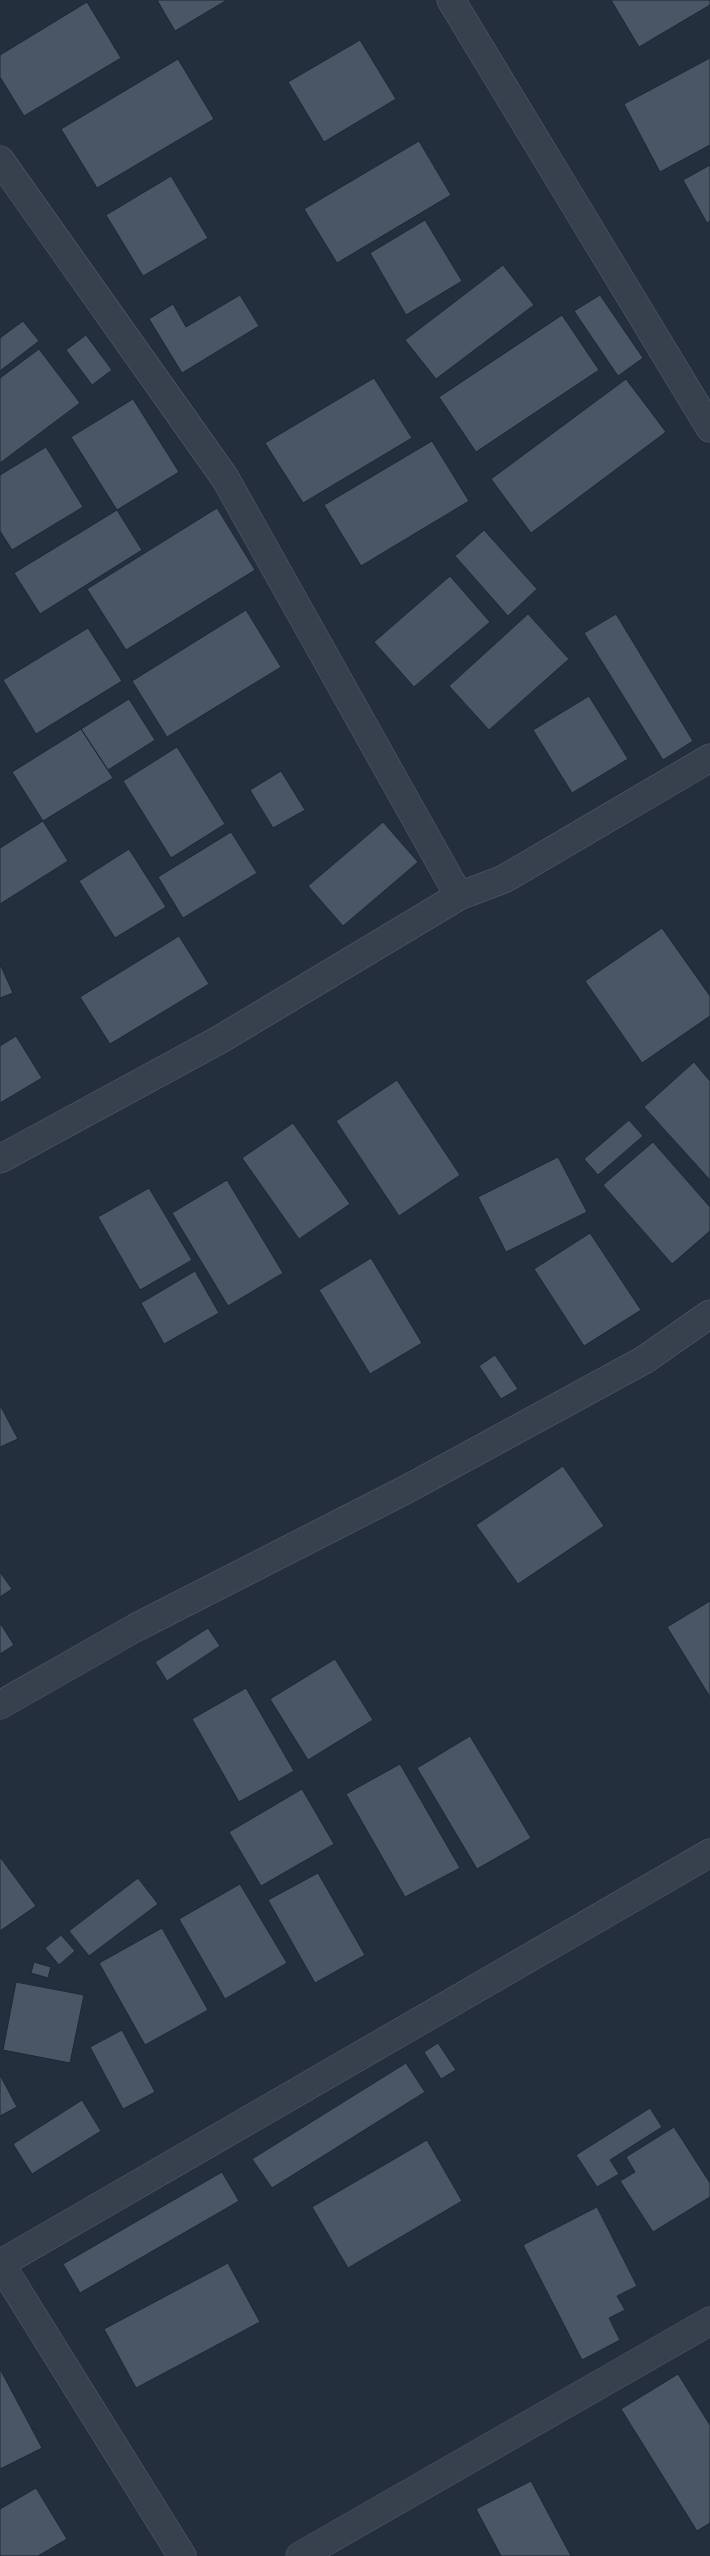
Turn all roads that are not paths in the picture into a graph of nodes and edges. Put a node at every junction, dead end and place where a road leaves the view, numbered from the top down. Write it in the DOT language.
graph roads {
  1 [pos="451,0"];
  2 [pos="0,160"];
  3 [pos="710,428"];
  4 [pos="710,758"];
  5 [pos="459,896"];
  6 [pos="0,1159"];
  7 [pos="710,1314"];
  8 [pos="0,1705"];
  9 [pos="710,1853"];
  10 [pos="0,2264"];
  11 [pos="710,2321"];
  12 [pos="182,2556"];
  13 [pos="300,2556"];
  1 -- 3 [label="street"];
  2 -- 5 [label="street"];
  4 -- 5 [label="street"];
  5 -- 6 [label="street"];
  7 -- 8 [label="street"];
  9 -- 10 [label="street"];
  10 -- 12 [label="street"];
  11 -- 13 [label="street"];
}
